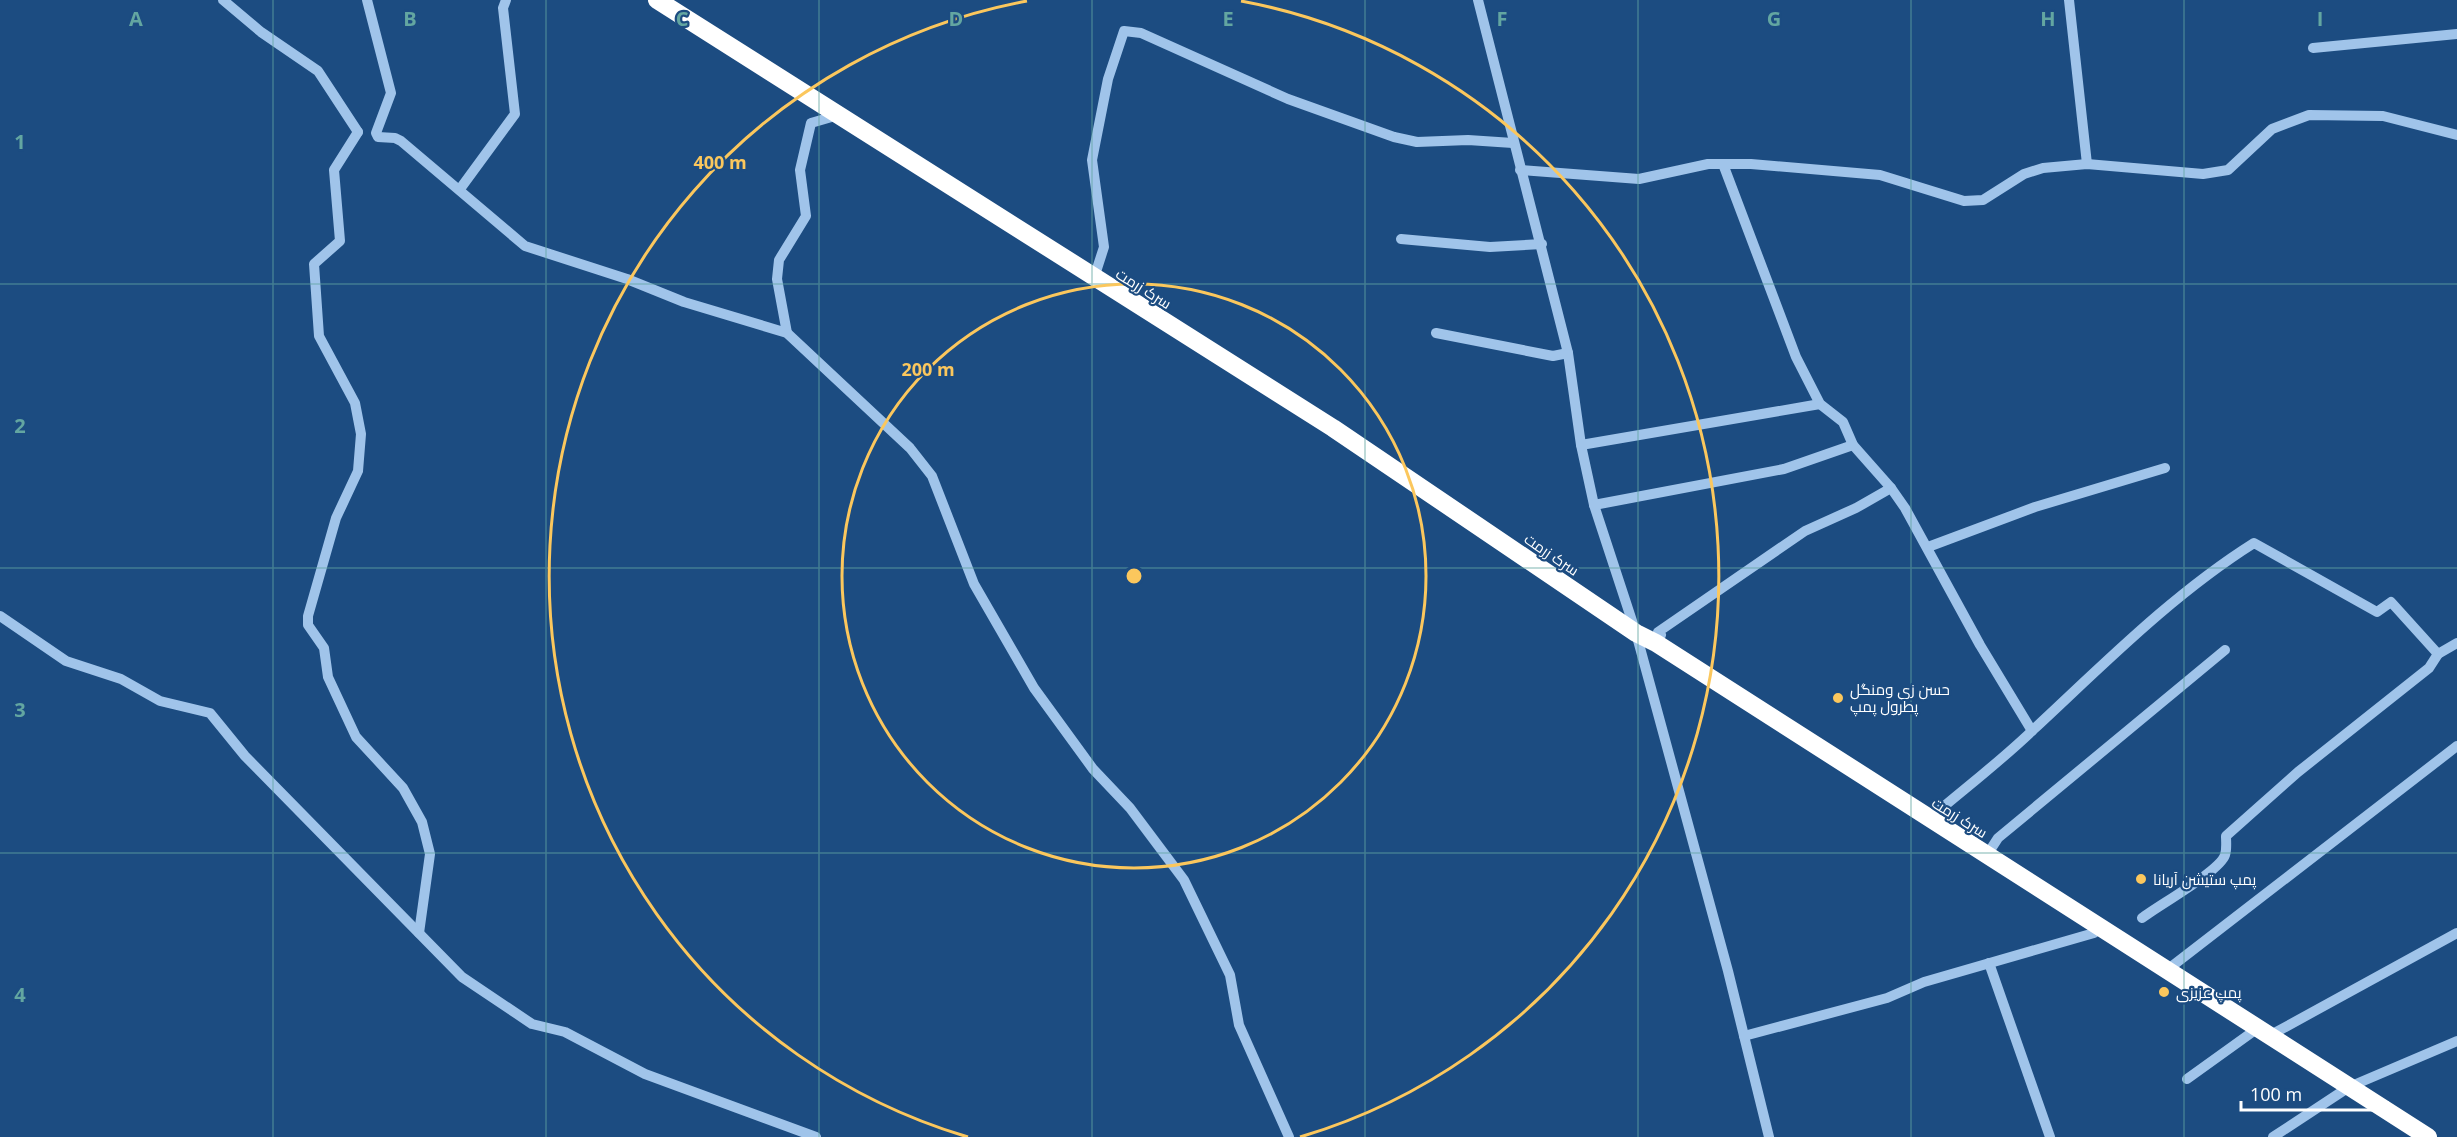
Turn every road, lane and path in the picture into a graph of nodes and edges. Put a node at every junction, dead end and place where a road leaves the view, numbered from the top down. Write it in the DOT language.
graph roads {
  1 [pos="223,0"];
  2 [pos="366,0"];
  3 [pos="506,0"];
  4 [pos="657,0"];
  5 [pos="1478,0"];
  6 [pos="2069,0"];
  7 [pos="2457,34"];
  8 [pos="2313,48"];
  9 [pos="836,116"];
  10 [pos="358,132"];
  11 [pos="376,133"];
  12 [pos="2457,135"];
  13 [pos="1513,143"];
  14 [pos="1723,164"];
  15 [pos="2087,164"];
  16 [pos="1520,170"];
  17 [pos="460,189"];
  18 [pos="1401,239"];
  19 [pos="1542,244"];
  20 [pos="1094,278"];
  21 [pos="787,333"];
  22 [pos="1436,333"];
  23 [pos="1568,353"];
  24 [pos="1820,404"];
  25 [pos="1581,445"];
  26 [pos="1853,445"];
  27 [pos="2165,468"];
  28 [pos="1891,488"];
  29 [pos="1594,506"];
  30 [pos="1928,547"];
  31 [pos="0,616"];
  32 [pos="1636,633"];
  33 [pos="1656,643"];
  34 [pos="2457,643"];
  35 [pos="2225,650"];
  36 [pos="2438,654"];
  37 [pos="2032,731"];
  38 [pos="2457,746"];
  39 [pos="1929,819"];
  40 [pos="1986,855"];
  41 [pos="2142,918"];
  42 [pos="2102,926"];
  43 [pos="419,933"];
  44 [pos="2457,933"];
  45 [pos="1989,963"];
  46 [pos="2167,970"];
  47 [pos="2264,1032"];
  48 [pos="1744,1036"];
  49 [pos="2457,1041"];
  50 [pos="2187,1079"];
  51 [pos="2349,1087"];
  52 [pos="816,1137"];
  53 [pos="1288,1137"];
  54 [pos="1769,1137"];
  55 [pos="2050,1137"];
  56 [pos="2273,1137"];
  57 [pos="2428,1137"];
  1 -- 10 [label="street"];
  2 -- 11 [label="street"];
  3 -- 17 [label="street"];
  4 -- 9 [label="highway, سرک زرمت"];
  5 -- 13 [label="street"];
  6 -- 15 [label="street"];
  7 -- 8 [label="street"];
  9 -- 20 [label="highway, سرک زرمت"];
  9 -- 21 [label="street"];
  10 -- 11 [label="street"];
  10 -- 43 [label="street"];
  11 -- 17 [label="street"];
  12 -- 15 [label="street"];
  13 -- 16 [label="street"];
  13 -- 20 [label="street"];
  14 -- 15 [label="street"];
  14 -- 16 [label="street"];
  14 -- 24 [label="street"];
  16 -- 19 [label="street"];
  17 -- 21 [label="street"];
  18 -- 19 [label="street"];
  19 -- 23 [label="street"];
  20 -- 32 [label="highway, سرک زرمت"];
  21 -- 53 [label="street"];
  22 -- 23 [label="street"];
  23 -- 25 [label="street"];
  24 -- 25 [label="street"];
  24 -- 26 [label="street"];
  25 -- 29 [label="street"];
  26 -- 28 [label="street"];
  26 -- 29 [label="street"];
  27 -- 30 [label="street"];
  28 -- 30 [label="street"];
  28 -- 33 [label="street"];
  29 -- 32 [label="street"];
  30 -- 37 [label="street"];
  31 -- 43 [label="street"];
  32 -- 33 [label="highway, سرک زرمت"];
  32 -- 48 [label="street"];
  33 -- 39 [label="highway, سرک زرمت"];
  34 -- 36 [label="street"];
  35 -- 40 [label="street"];
  36 -- 37 [label="street"];
  36 -- 41 [label="street"];
  37 -- 39 [label="street"];
  38 -- 46 [label="street"];
  39 -- 40 [label="highway, سرک زرمت"];
  40 -- 42 [label="highway, سرک زرمت"];
  42 -- 45 [label="street"];
  42 -- 46 [label="highway, سرک زرمت"];
  43 -- 52 [label="street"];
  44 -- 47 [label="street"];
  45 -- 48 [label="street"];
  45 -- 55 [label="street"];
  46 -- 47 [label="highway, سرک زرمت"];
  47 -- 50 [label="street"];
  47 -- 51 [label="highway, سرک زرمت"];
  48 -- 54 [label="street"];
  49 -- 51 [label="street"];
  51 -- 56 [label="street"];
  51 -- 57 [label="highway, سرک زرمت"];
}
